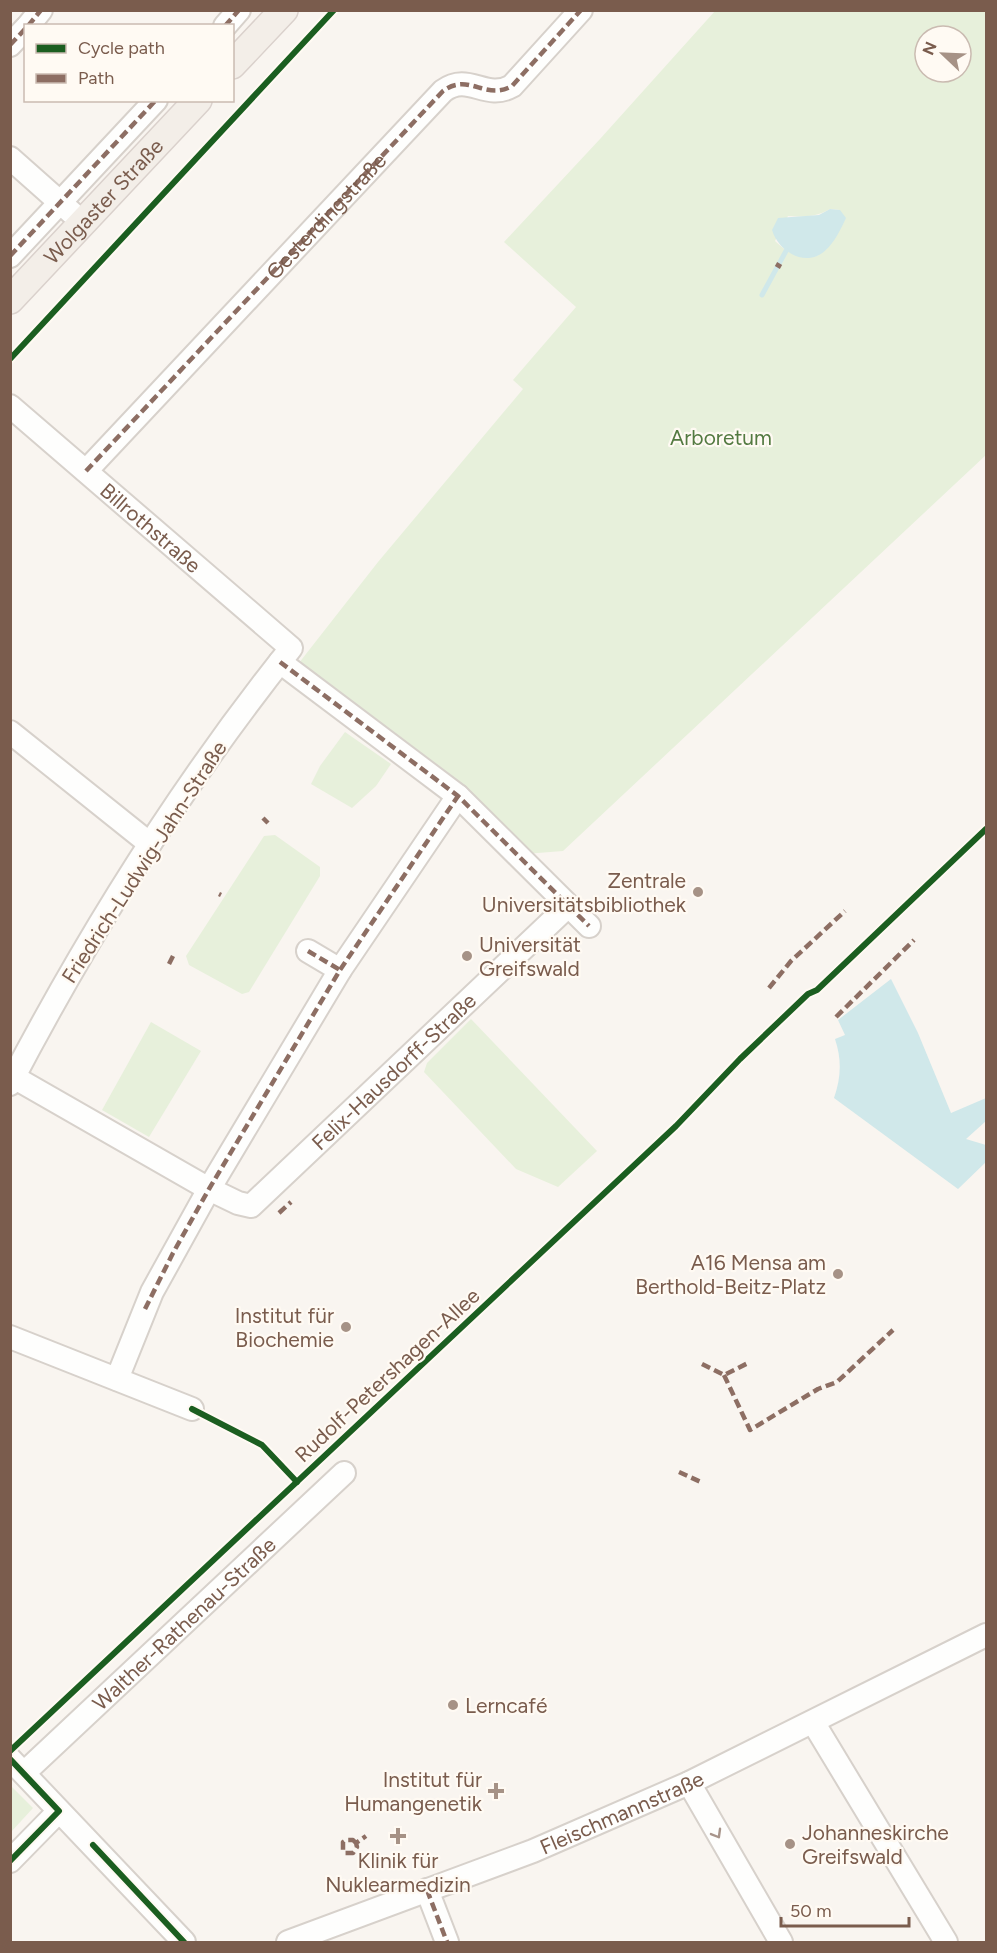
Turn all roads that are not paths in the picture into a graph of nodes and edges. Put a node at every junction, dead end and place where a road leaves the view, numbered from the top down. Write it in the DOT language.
graph roads {
  1 [pos="41,10"];
  2 [pos="239,10"];
  3 [pos="284,10"];
  4 [pos="581,10"];
  5 [pos="29,24"];
  6 [pos="227,24"];
  7 [pos="24,30"];
  8 [pos="10,45"];
  9 [pos="234,63"];
  10 [pos="154,102"];
  11 [pos="196,102"];
  12 [pos="10,158"];
  13 [pos="60,204"];
  14 [pos="82,222"];
  15 [pos="10,256"];
  16 [pos="10,300"];
  17 [pos="10,406"];
  18 [pos="86,471"];
  19 [pos="286,655"];
  20 [pos="10,732"];
  21 [pos="458,796"];
  22 [pos="150,844"];
  23 [pos="568,906"];
  24 [pos="589,926"];
  25 [pos="309,951"];
  26 [pos="340,970"];
  27 [pos="12,1079"];
  28 [pos="209,1189"];
  29 [pos="10,1337"];
  30 [pos="117,1379"];
  31 [pos="192,1409"];
  32 [pos="344,1473"];
  33 [pos="987,1635"];
  34 [pos="813,1722"];
  35 [pos="17,1766"];
  36 [pos="689,1783"];
  37 [pos="59,1810"];
  38 [pos="10,1861"];
  39 [pos="427,1890"];
  40 [pos="184,1942"];
  41 [pos="288,1942"];
  42 [pos="447,1942"];
  43 [pos="781,1942"];
  44 [pos="946,1942"];
  1 -- 5 [label="street"];
  2 -- 6 [label="street"];
  3 -- 9 [label="main road"];
  4 -- 18 [label="street, Gesterdingstraße"];
  7 -- 8 [label="street"];
  10 -- 13 [label="street, Wolgaster Straße"];
  11 -- 14 [label="main road, Wolgaster Straße"];
  12 -- 13 [label="street"];
  13 -- 14 [label="street"];
  13 -- 15 [label="street, Wolgaster Straße"];
  14 -- 16 [label="main road, Wolgaster Straße"];
  17 -- 18 [label="street, Billrothstraße"];
  18 -- 19 [label="street, Billrothstraße"];
  19 -- 21 [label="street"];
  19 -- 22 [label="street, Friedrich-Ludwig-Jahn-Straße"];
  20 -- 22 [label="street"];
  21 -- 23 [label="street"];
  21 -- 26 [label="street"];
  22 -- 27 [label="street, Friedrich-Ludwig-Jahn-Straße"];
  23 -- 24 [label="street"];
  23 -- 28 [label="street, Felix-Hausdorff-Straße"];
  25 -- 26 [label="street"];
  26 -- 28 [label="street"];
  27 -- 28 [label="street, Felix-Hausdorff-Straße"];
  28 -- 30 [label="street"];
  29 -- 30 [label="street"];
  30 -- 31 [label="street"];
  32 -- 35 [label="street, Walther-Rathenau-Straße"];
  33 -- 34 [label="street, Fleischmannstraße"];
  34 -- 36 [label="street, Fleischmannstraße"];
  34 -- 44 [label="street"];
  35 -- 37 [label="street, Walther-Rathenau-Straße"];
  36 -- 39 [label="street, Fleischmannstraße"];
  36 -- 43 [label="street, one-way"];
  37 -- 38 [label="street"];
  37 -- 40 [label="street, Walther-Rathenau-Straße"];
  39 -- 41 [label="street, Fleischmannstraße"];
  39 -- 42 [label="street"];
}
